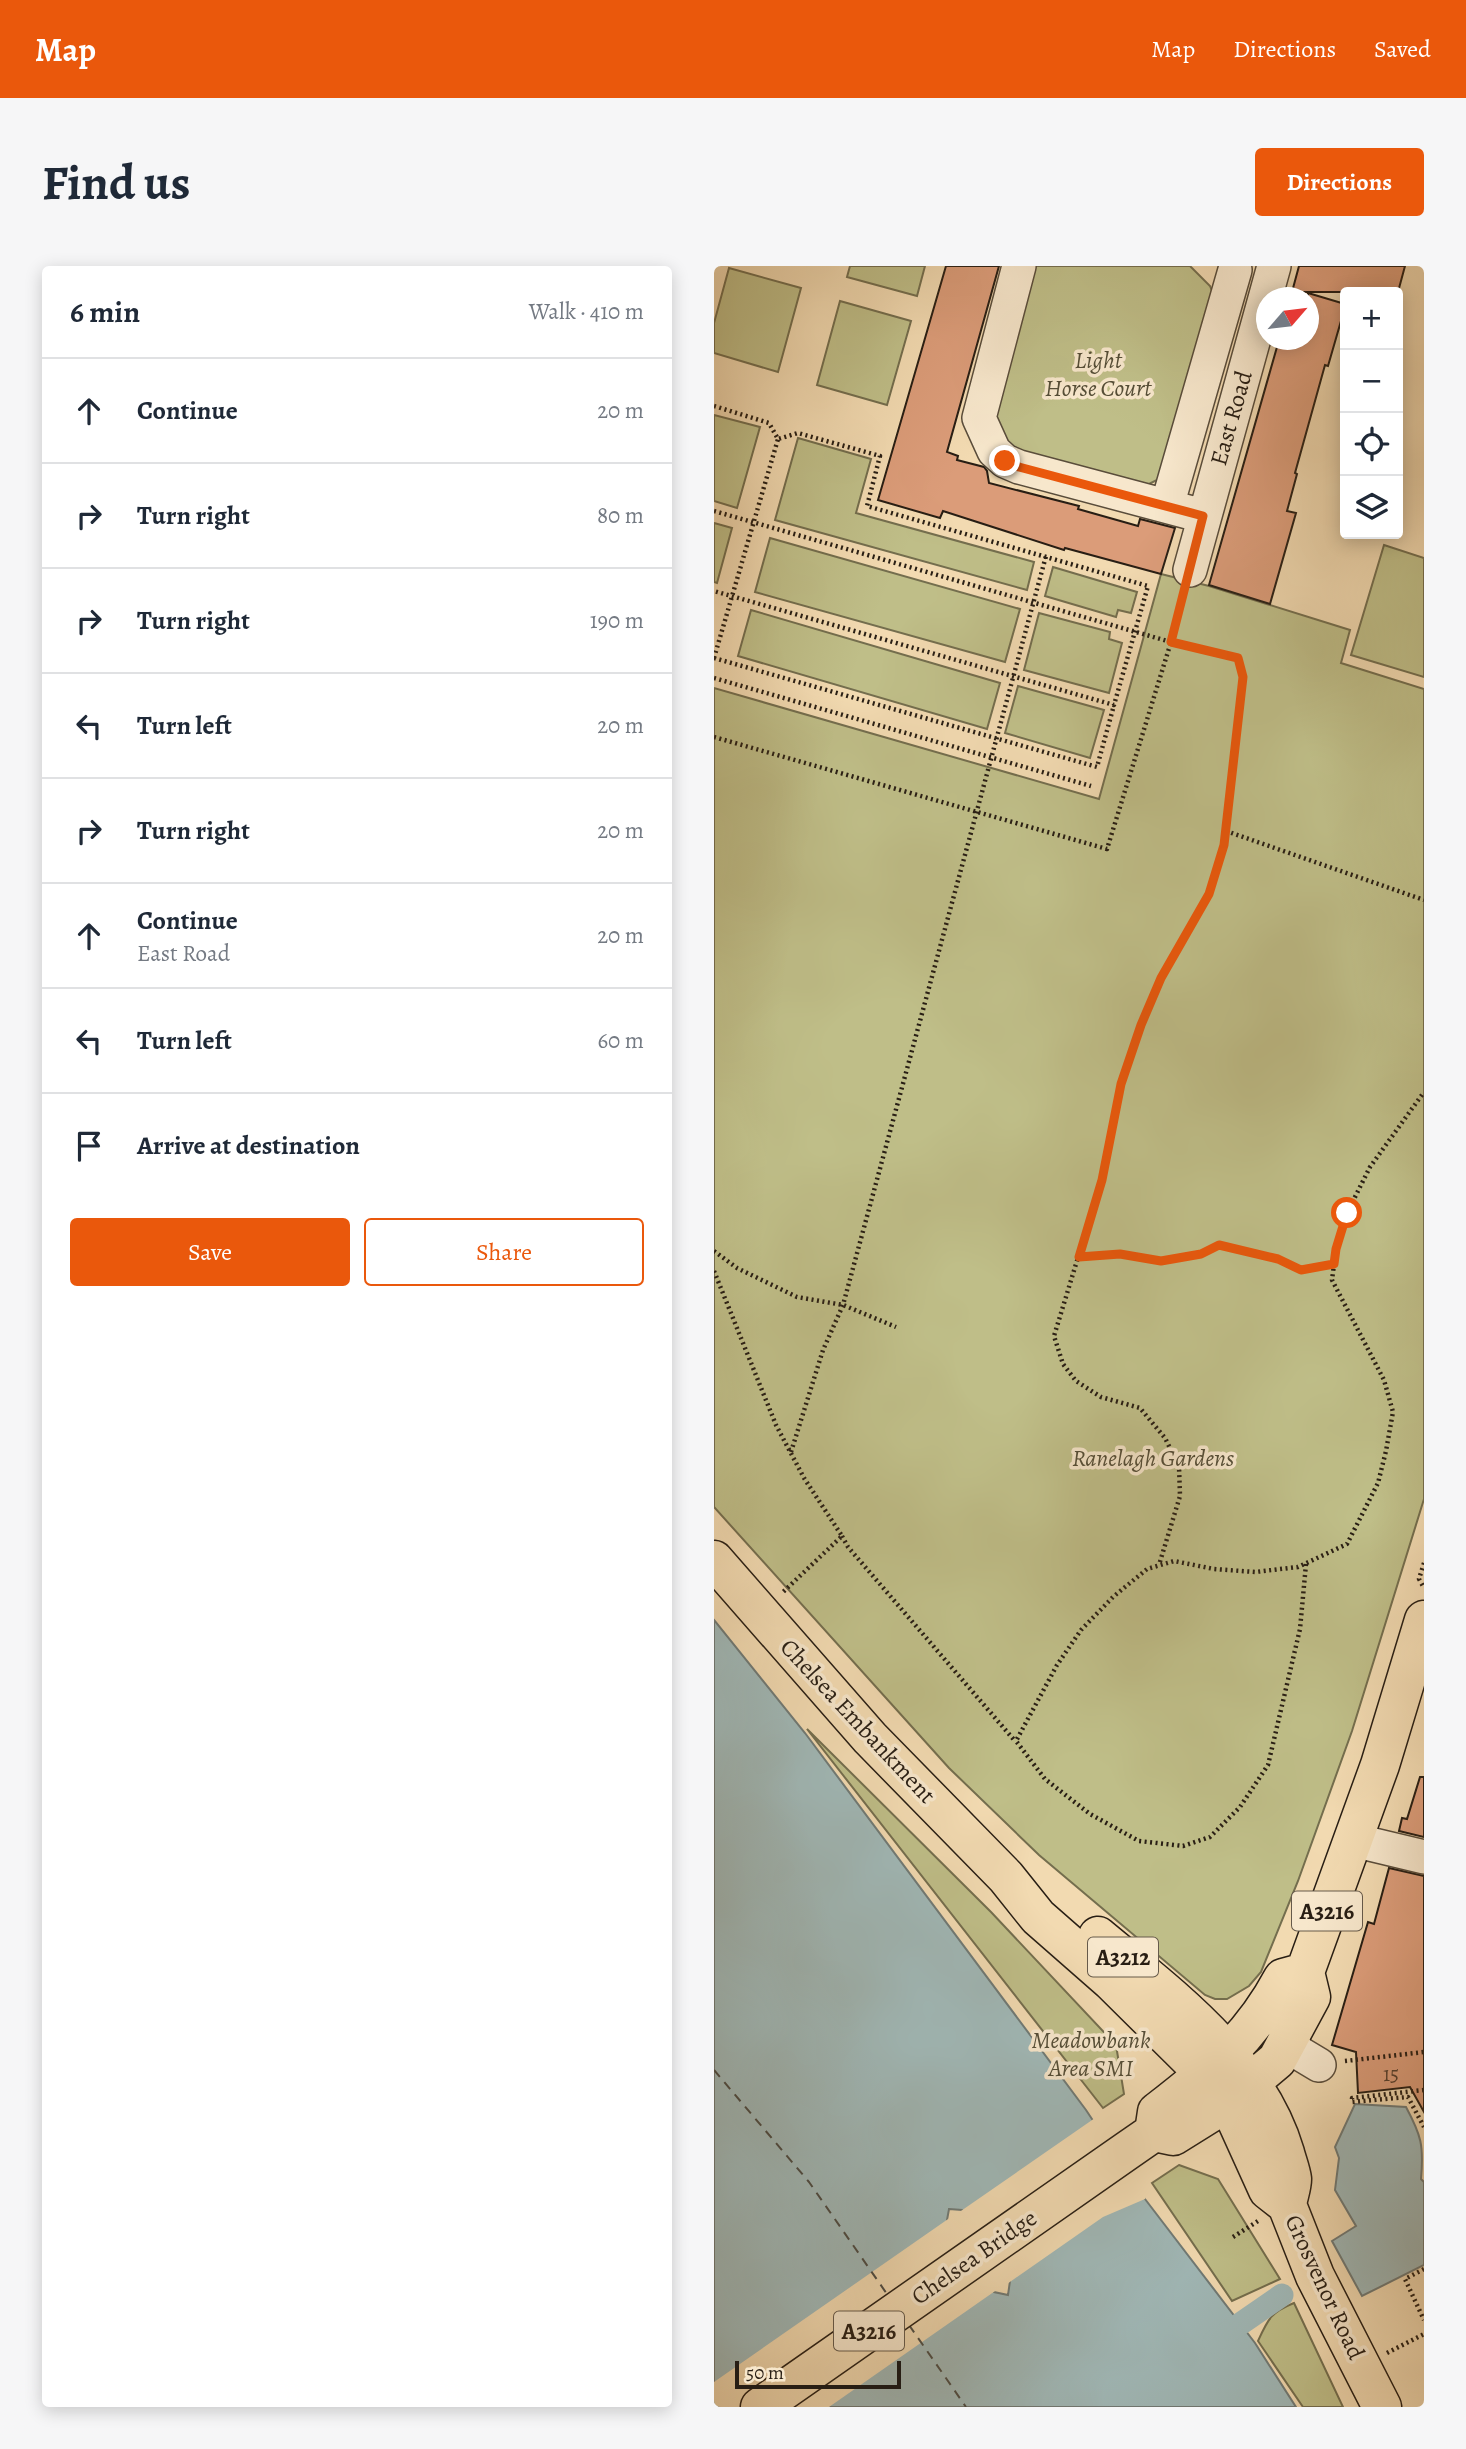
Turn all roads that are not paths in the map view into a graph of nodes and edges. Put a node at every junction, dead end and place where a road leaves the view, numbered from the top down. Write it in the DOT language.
graph roads {
  1 [pos="1019,266"];
  2 [pos="1228,268"];
  3 [pos="1272,273"];
  4 [pos="1167,506"];
  5 [pos="1203,516"];
  6 [pos="1190,570"];
  7 [pos="714,1560"];
  8 [pos="1424,1620"];
  9 [pos="1353,1840"];
  10 [pos="1424,1857"];
  11 [pos="1006,1877"];
  12 [pos="1305,1972"];
  13 [pos="1289,2040"];
  14 [pos="1319,2065"];
  15 [pos="1228,2079"];
  16 [pos="760,2407"];
  17 [pos="1382,2407"];
  1 -- 4 [label="lane"];
  2 -- 3 [label="lane"];
  2 -- 4 [label="lane"];
  3 -- 5 [label="lane, East Road"];
  4 -- 5 [label="lane"];
  5 -- 6 [label="lane, East Road"];
  7 -- 11 [label="main road, Chelsea Embankment / A3212"];
  8 -- 9 [label="main road, A3216"];
  9 -- 10 [label="lane"];
  9 -- 12 [label="main road, A3216"];
  11 -- 15 [label="main road, Grosvenor Road / A3212"];
  12 -- 13 [label="main road, A3216"];
  12 -- 15 [label="main road, A3216"];
  13 -- 14 [label="lane"];
  13 -- 15 [label="main road, A3216"];
  15 -- 16 [label="main road, Chelsea Bridge / A3216"];
  15 -- 17 [label="main road, Grosvenor Road / A3212"];
}
